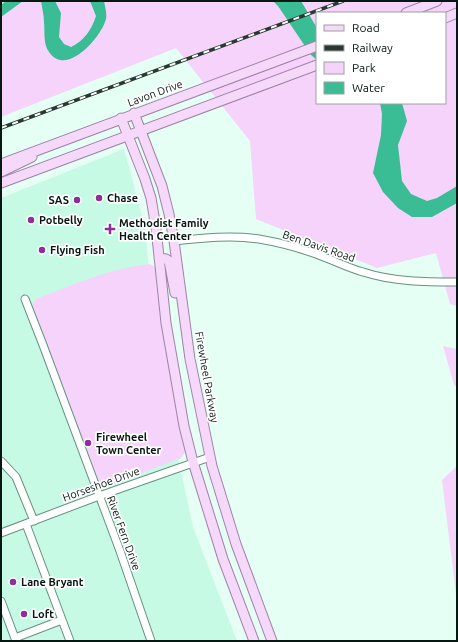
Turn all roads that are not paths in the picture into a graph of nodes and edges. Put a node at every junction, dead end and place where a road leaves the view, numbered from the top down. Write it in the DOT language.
graph roads {
  1 [pos="438,1"];
  2 [pos="409,12"];
  3 [pos="457,13"];
  4 [pos="446,18"];
  5 [pos="316,46"];
  6 [pos="316,65"];
  7 [pos="134,113"];
  8 [pos="122,118"];
  9 [pos="142,131"];
  10 [pos="129,136"];
  11 [pos="42,148"];
  12 [pos="1,164"];
  13 [pos="1,172"];
  14 [pos="1,183"];
  15 [pos="174,241"];
  16 [pos="160,258"];
  17 [pos="457,282"];
  18 [pos="25,299"];
  19 [pos="190,359"];
  20 [pos="210,457"];
  21 [pos="1,460"];
  22 [pos="193,462"];
  23 [pos="99,496"];
  24 [pos="34,521"];
  25 [pos="26,524"];
  26 [pos="1,533"];
  27 [pos="1,600"];
  28 [pos="62,620"];
  29 [pos="16,639"];
  30 [pos="70,641"];
  31 [pos="151,641"];
  32 [pos="254,641"];
  33 [pos="272,641"];
  1 -- 2 [label="main road"];
  3 -- 4 [label="main road"];
  5 -- 7 [label="main road, Lavon Drive"];
  6 -- 9 [label="main road"];
  7 -- 8 [label="main road, Lavon Drive"];
  7 -- 9 [label="main road, Firewheel Parkway"];
  8 -- 10 [label="main road"];
  8 -- 11 [label="main road, Lavon Drive"];
  9 -- 10 [label="main road"];
  9 -- 15 [label="main road, Firewheel Parkway"];
  10 -- 14 [label="main road"];
  10 -- 16 [label="main road"];
  11 -- 12 [label="main road, Lavon Drive"];
  11 -- 13 [label="main road"];
  15 -- 17 [label="street, Ben Davis Road"];
  15 -- 19 [label="main road, Firewheel Parkway"];
  16 -- 19 [label="main road"];
  16 -- 22 [label="main road"];
  18 -- 23 [label="street, River Fern Drive"];
  19 -- 20 [label="main road, Firewheel Parkway"];
  20 -- 22 [label="street, Horseshoe Drive"];
  20 -- 33 [label="main road, Firewheel Parkway"];
  21 -- 24 [label="street"];
  22 -- 23 [label="street, Horseshoe Drive"];
  22 -- 32 [label="main road"];
  23 -- 24 [label="street, Horseshoe Drive"];
  23 -- 31 [label="street, River Fern Drive"];
  24 -- 25 [label="street, Horseshoe Drive"];
  25 -- 26 [label="street, Horseshoe Drive"];
  25 -- 28 [label="street"];
  27 -- 29 [label="street"];
  28 -- 29 [label="street"];
  28 -- 30 [label="street"];
}
